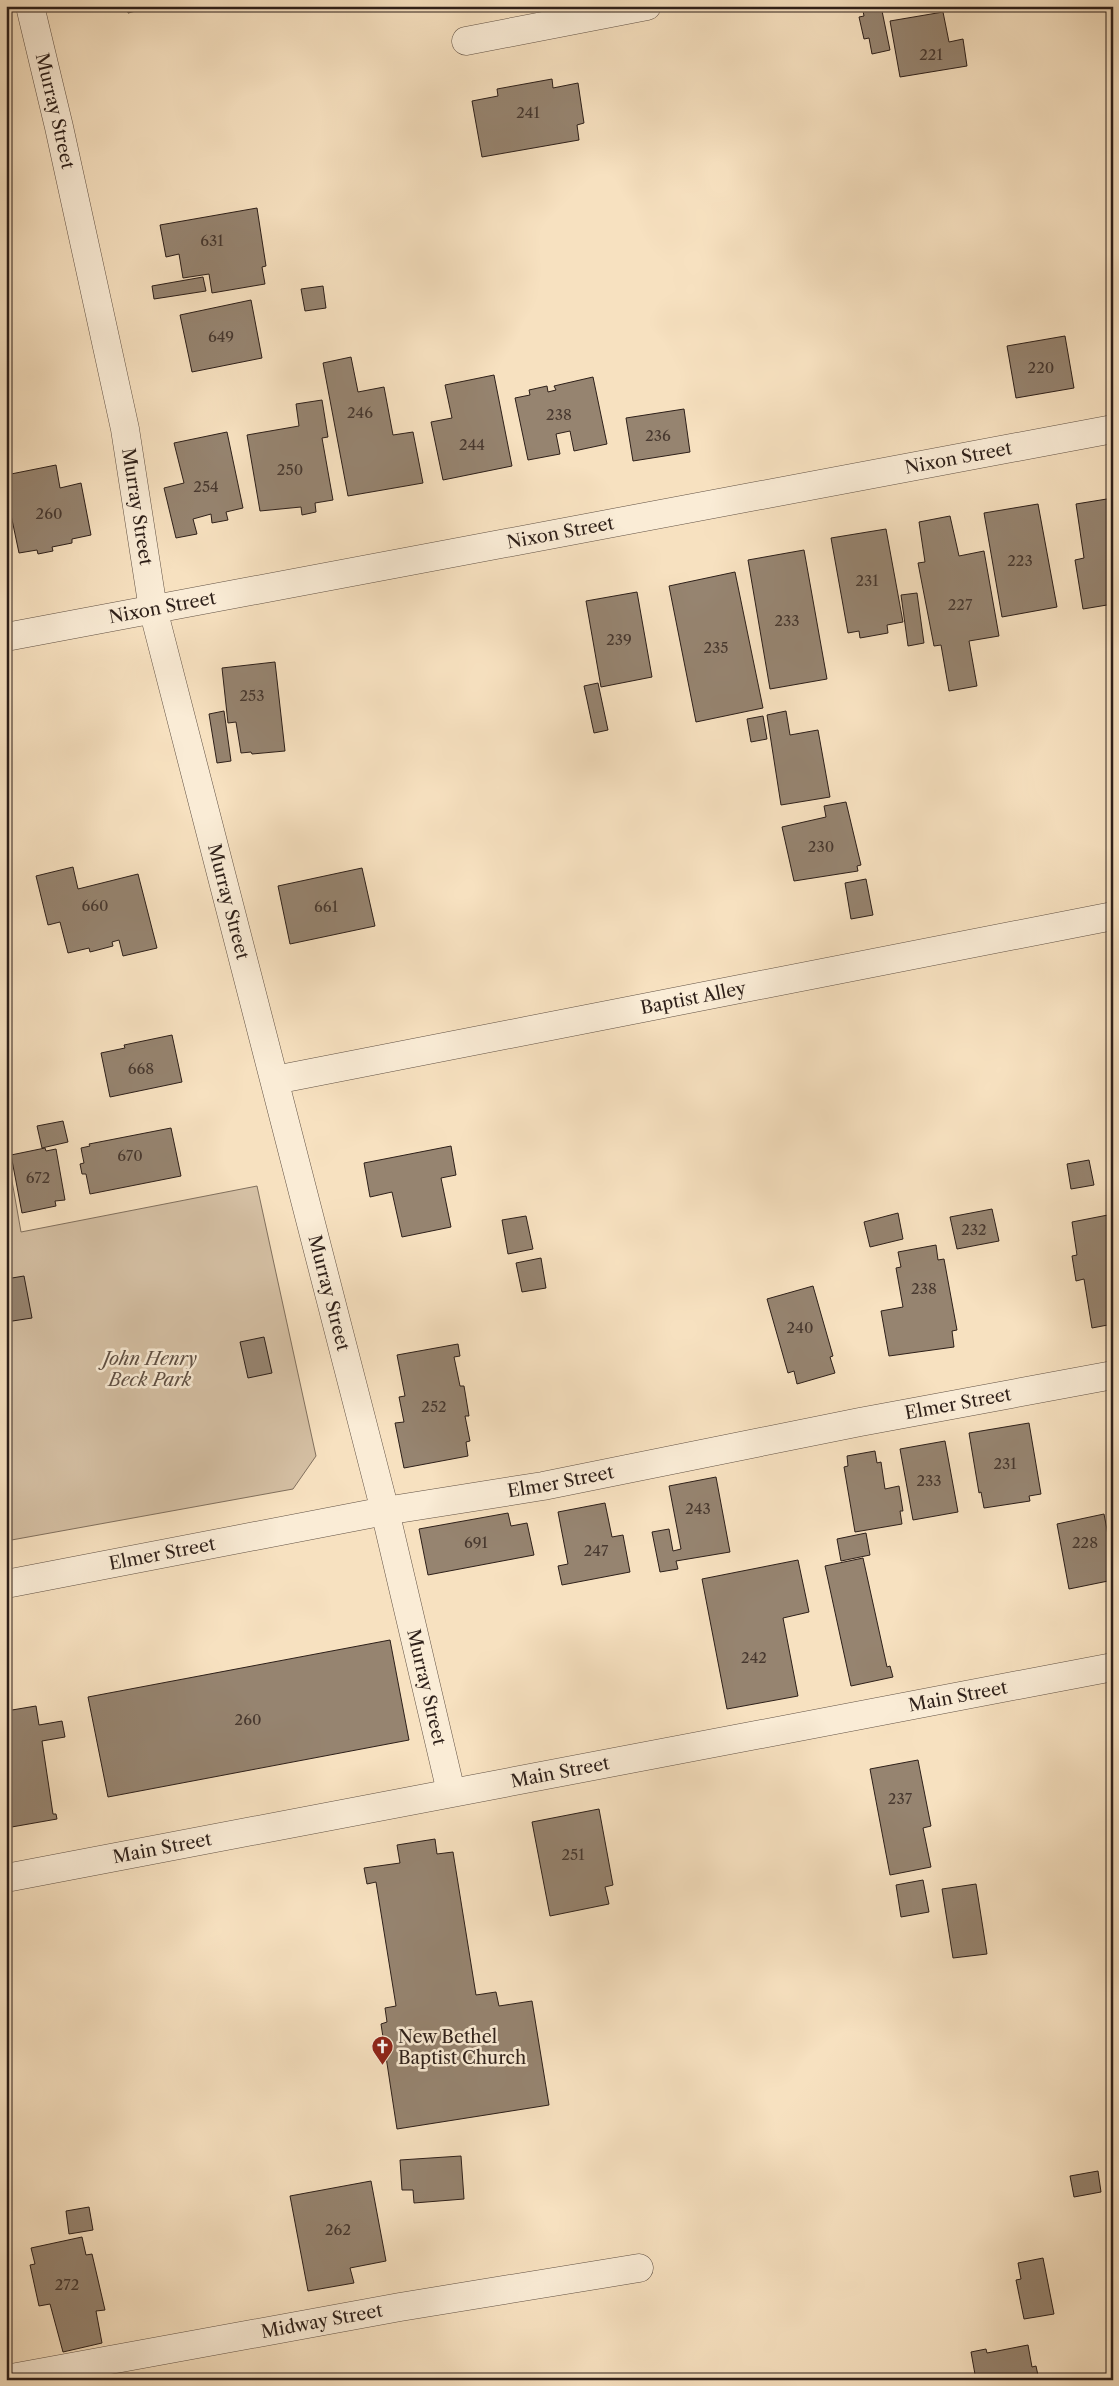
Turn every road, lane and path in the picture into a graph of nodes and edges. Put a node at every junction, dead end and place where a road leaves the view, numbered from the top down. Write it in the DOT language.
graph roads {
  1 [pos="30,6"];
  2 [pos="646,6"];
  3 [pos="466,41"];
  4 [pos="1113,429"];
  5 [pos="153,609"];
  6 [pos="6,637"];
  7 [pos="1113,916"];
  8 [pos="275,1080"];
  9 [pos="1113,1375"];
  10 [pos="385,1511"];
  11 [pos="6,1584"];
  12 [pos="1113,1667"];
  13 [pos="451,1792"];
  14 [pos="6,1878"];
  15 [pos="639,2268"];
  16 [pos="6,2379"];
  1 -- 5 [label="street, Murray Street"];
  2 -- 3 [label="street"];
  4 -- 5 [label="street, Nixon Street"];
  5 -- 6 [label="street, Nixon Street"];
  5 -- 8 [label="street, Murray Street"];
  7 -- 8 [label="street, Baptist Alley"];
  8 -- 10 [label="street, Murray Street"];
  9 -- 10 [label="street, Elmer Street"];
  10 -- 11 [label="street, Elmer Street"];
  10 -- 13 [label="street, Murray Street"];
  12 -- 13 [label="street, Main Street"];
  13 -- 14 [label="street, Main Street"];
  15 -- 16 [label="street, Midway Street"];
}
